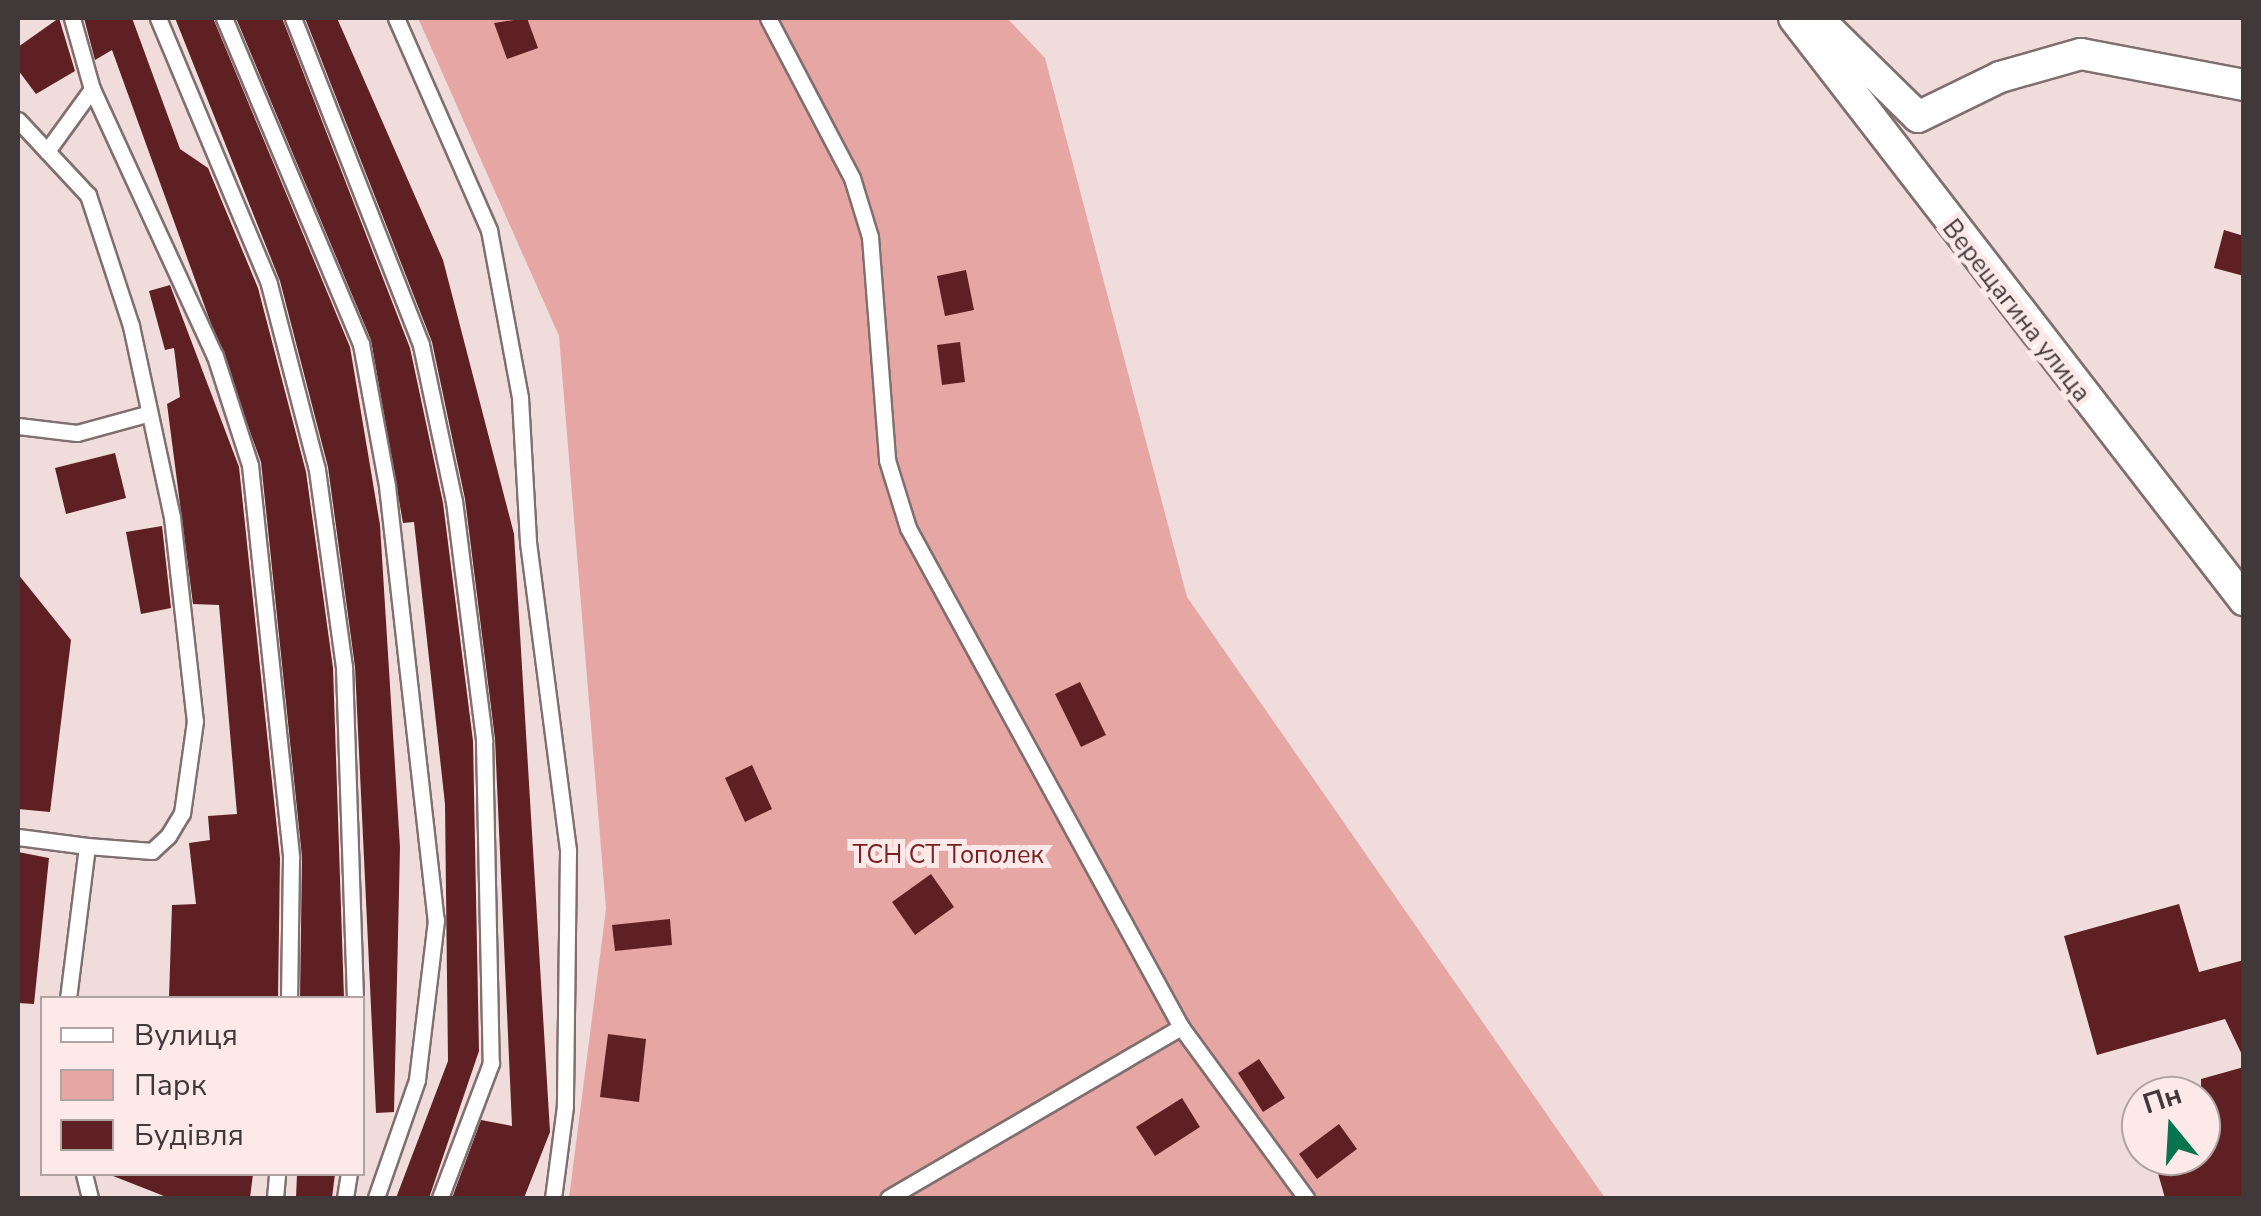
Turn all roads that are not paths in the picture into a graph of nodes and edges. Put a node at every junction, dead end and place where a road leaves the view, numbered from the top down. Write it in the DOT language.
graph roads {
  1 [pos="72,18"];
  2 [pos="158,18"];
  3 [pos="224,18"];
  4 [pos="293,18"];
  5 [pos="396,18"];
  6 [pos="768,18"];
  7 [pos="1794,18"];
  8 [pos="1817,18"];
  9 [pos="2244,86"];
  10 [pos="92,88"];
  11 [pos="18,120"];
  12 [pos="47,151"];
  13 [pos="147,414"];
  14 [pos="18,426"];
  15 [pos="2244,600"];
  16 [pos="18,837"];
  17 [pos="87,846"];
  18 [pos="68,996"];
  19 [pos="289,996"];
  20 [pos="355,996"];
  21 [pos="1181,1027"];
  22 [pos="376,1198"];
  23 [pos="440,1198"];
  24 [pos="553,1198"];
  25 [pos="888,1198"];
  26 [pos="1306,1198"];
  1 -- 10 [label="lane"];
  2 -- 20 [label="lane"];
  3 -- 22 [label="lane"];
  4 -- 23 [label="lane"];
  5 -- 24 [label="lane"];
  6 -- 21 [label="lane"];
  7 -- 15 [label="street, Верещагина улица"];
  8 -- 9 [label="street"];
  10 -- 12 [label="lane"];
  10 -- 19 [label="lane"];
  11 -- 12 [label="lane"];
  12 -- 13 [label="lane"];
  13 -- 14 [label="lane"];
  13 -- 17 [label="lane"];
  16 -- 17 [label="lane"];
  17 -- 18 [label="lane"];
  21 -- 25 [label="lane"];
  21 -- 26 [label="lane"];
}
